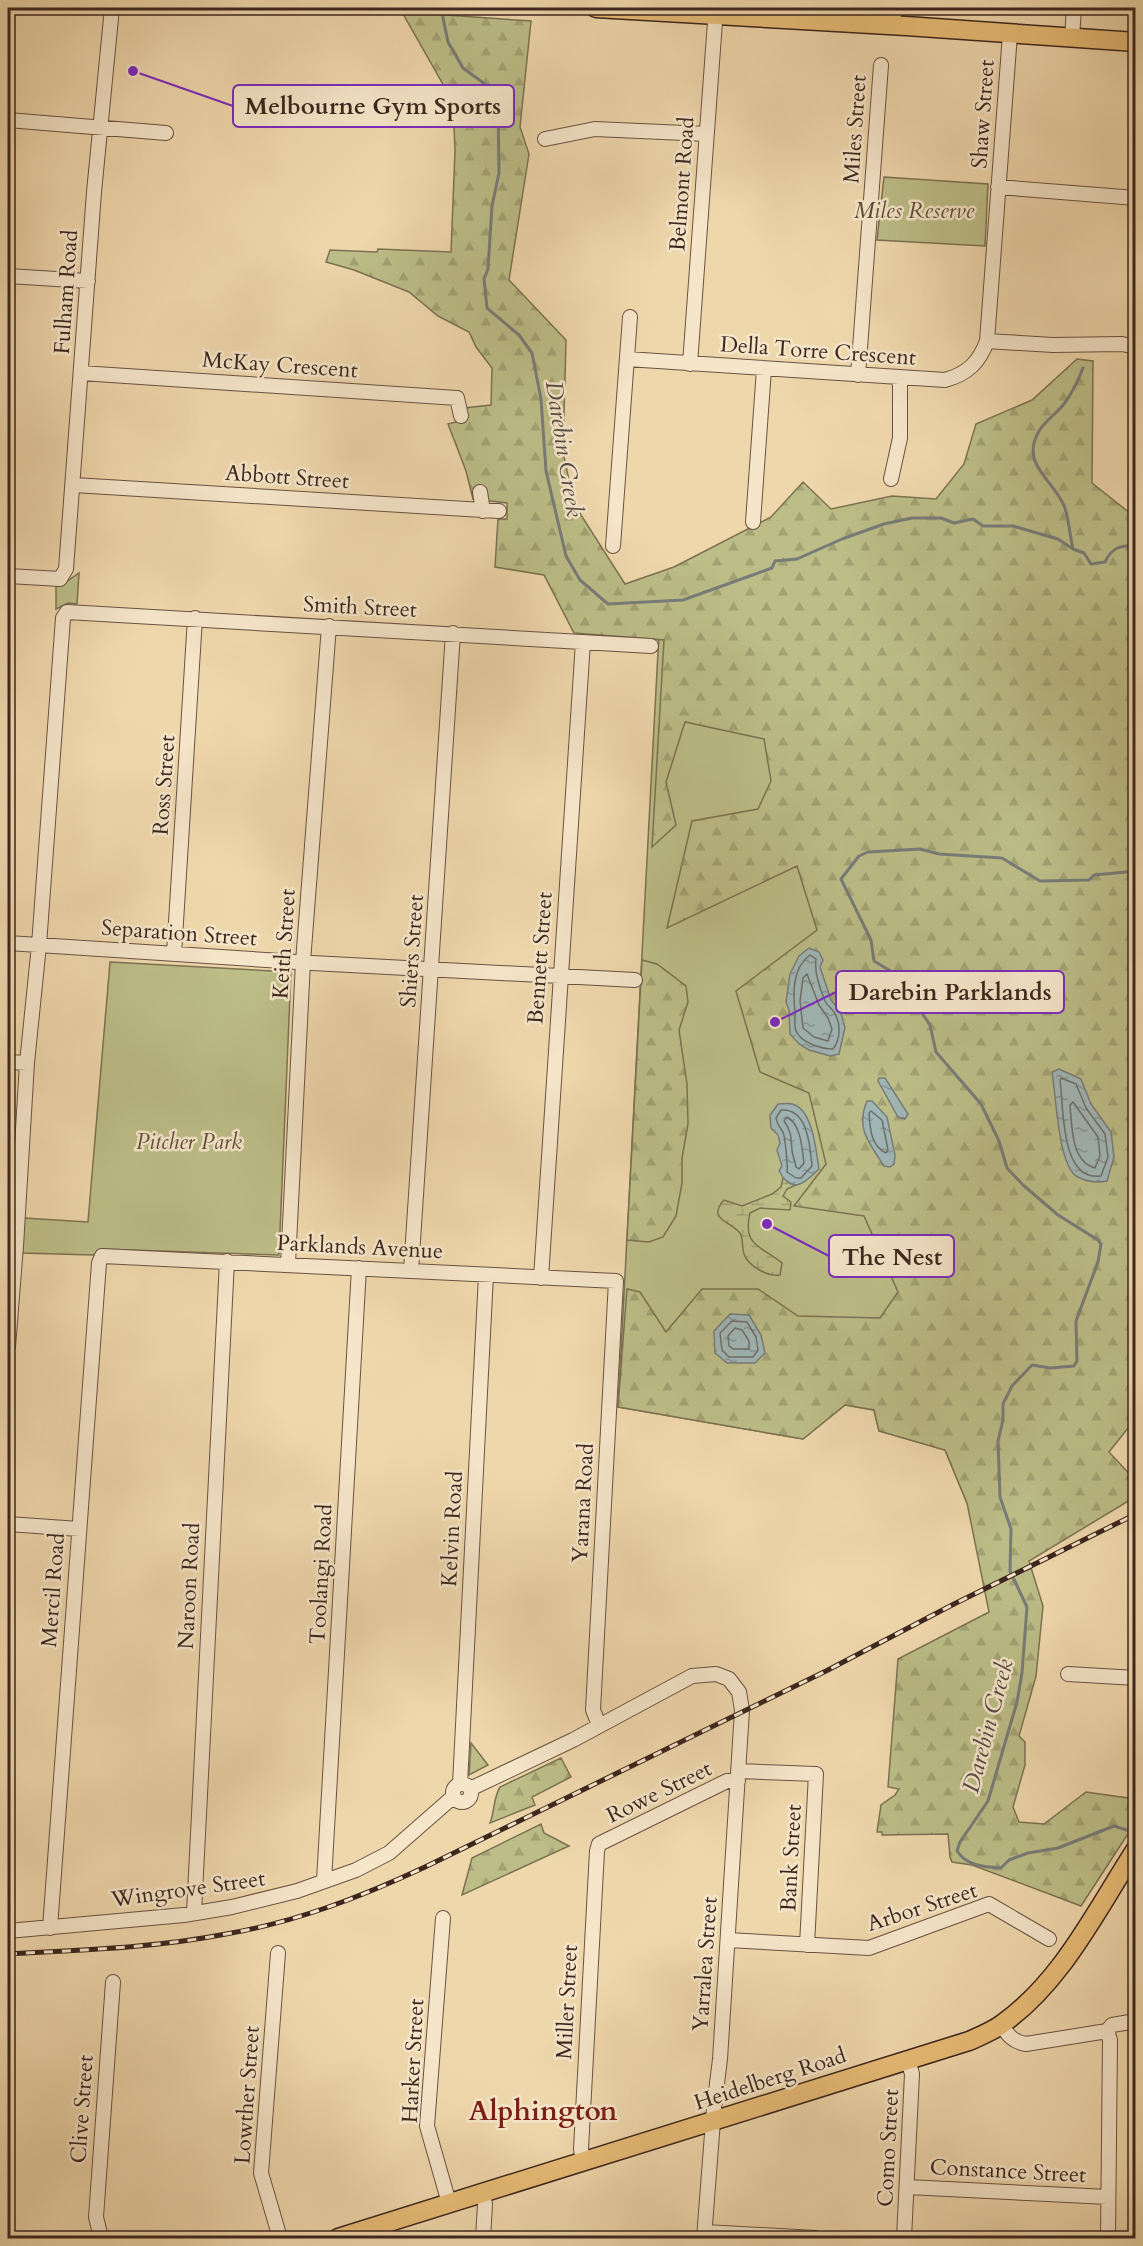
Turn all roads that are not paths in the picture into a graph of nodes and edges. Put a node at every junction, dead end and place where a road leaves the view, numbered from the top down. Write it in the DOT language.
graph roads {
  1 [pos="112,8"];
  2 [pos="596,8"];
  3 [pos="897,8"];
  4 [pos="1074,8"];
  5 [pos="715,11"];
  6 [pos="907,17"];
  7 [pos="850,22"];
  8 [pos="1010,34"];
  9 [pos="1072,38"];
  10 [pos="1136,42"];
  11 [pos="881,65"];
  12 [pos="8,120"];
  13 [pos="99,128"];
  14 [pos="166,133"];
  15 [pos="707,134"];
  16 [pos="545,139"];
  17 [pos="999,187"];
  18 [pos="1136,198"];
  19 [pos="8,276"];
  20 [pos="88,281"];
  21 [pos="630,317"];
  22 [pos="987,341"];
  23 [pos="1136,347"];
  24 [pos="627,359"];
  25 [pos="690,364"];
  26 [pos="764,369"];
  27 [pos="81,373"];
  28 [pos="858,375"];
  29 [pos="900,378"];
  30 [pos="461,416"];
  31 [pos="891,479"];
  32 [pos="74,485"];
  33 [pos="480,492"];
  34 [pos="483,510"];
  35 [pos="499,511"];
  36 [pos="753,522"];
  37 [pos="613,546"];
  38 [pos="8,576"];
  39 [pos="195,618"];
  40 [pos="329,626"];
  41 [pos="453,633"];
  42 [pos="583,642"];
  43 [pos="651,646"];
  44 [pos="8,943"];
  45 [pos="39,945"];
  46 [pos="174,954"];
  47 [pos="303,962"];
  48 [pos="431,970"];
  49 [pos="560,977"];
  50 [pos="635,980"];
  51 [pos="8,1062"];
  52 [pos="27,1063"];
  53 [pos="102,1256"];
  54 [pos="227,1261"];
  55 [pos="288,1264"];
  56 [pos="358,1268"];
  57 [pos="411,1271"];
  58 [pos="486,1275"];
  59 [pos="542,1278"];
  60 [pos="616,1281"];
  61 [pos="8,1347"];
  62 [pos="8,1524"];
  63 [pos="79,1529"];
  64 [pos="1068,1674"];
  65 [pos="1136,1678"];
  66 [pos="599,1725"];
  67 [pos="816,1774"];
  68 [pos="738,1776"];
  69 [pos="465,1787"];
  70 [pos="599,1845"];
  71 [pos="1136,1849"];
  72 [pos="324,1881"];
  73 [pos="194,1913"];
  74 [pos="443,1918"];
  75 [pos="50,1928"];
  76 [pos="8,1931"];
  77 [pos="1049,1939"];
  78 [pos="728,1940"];
  79 [pos="807,1945"];
  80 [pos="278,1953"];
  81 [pos="112,1982"];
  82 [pos="1136,2021"];
  83 [pos="1001,2025"];
  84 [pos="1107,2031"];
  85 [pos="908,2061"];
  86 [pos="712,2122"];
  87 [pos="583,2161"];
  88 [pos="907,2187"];
  89 [pos="483,2194"];
  90 [pos="1108,2197"];
  91 [pos="449,2204"];
  92 [pos="381,2232"];
  93 [pos="705,2235"];
  94 [pos="102,2238"];
  95 [pos="280,2238"];
  96 [pos="338,2238"];
  97 [pos="483,2238"];
  98 [pos="816,2238"];
  99 [pos="904,2238"];
  100 [pos="1108,2238"];
  1 -- 13 [label="street, Fulham Road"];
  2 -- 5 [label="main road"];
  3 -- 7 [label="main road"];
  4 -- 9 [label="street"];
  5 -- 7 [label="main road"];
  5 -- 15 [label="street, Belmont Road"];
  6 -- 7 [label="main road"];
  6 -- 8 [label="main road"];
  8 -- 9 [label="main road"];
  8 -- 17 [label="street, Shaw Street"];
  9 -- 10 [label="main road"];
  11 -- 28 [label="street, Miles Street"];
  12 -- 13 [label="street"];
  13 -- 14 [label="street"];
  13 -- 20 [label="street, Fulham Road"];
  15 -- 16 [label="street"];
  15 -- 25 [label="street, Belmont Road"];
  17 -- 18 [label="street"];
  17 -- 22 [label="street, Shaw Street"];
  19 -- 20 [label="street"];
  20 -- 27 [label="street, Fulham Road"];
  21 -- 24 [label="street"];
  22 -- 23 [label="street"];
  22 -- 29 [label="street, Della Torre Crescent"];
  24 -- 25 [label="street, Della Torre Crescent"];
  24 -- 37 [label="street"];
  25 -- 26 [label="street, Della Torre Crescent"];
  26 -- 28 [label="street, Della Torre Crescent"];
  26 -- 36 [label="street"];
  27 -- 30 [label="street, McKay Crescent"];
  27 -- 32 [label="street, Fulham Road"];
  28 -- 29 [label="street, Della Torre Crescent"];
  29 -- 31 [label="street"];
  32 -- 34 [label="street, Abbott Street"];
  32 -- 38 [label="street, Fulham Road"];
  33 -- 34 [label="street"];
  34 -- 35 [label="street, Abbott Street"];
  39 -- 40 [label="street, Smith Street"];
  39 -- 45 [label="street, Smith Street"];
  39 -- 46 [label="street, Ross Street"];
  40 -- 41 [label="street, Smith Street"];
  40 -- 47 [label="street, Keith Street"];
  41 -- 42 [label="street, Smith Street"];
  41 -- 48 [label="street, Shiers Street"];
  42 -- 43 [label="street, Smith Street"];
  42 -- 49 [label="street, Bennett Street"];
  44 -- 45 [label="street, Separation Street"];
  45 -- 46 [label="street, Separation Street"];
  45 -- 52 [label="street"];
  46 -- 47 [label="street, Separation Street"];
  47 -- 48 [label="street, Separation Street"];
  47 -- 55 [label="street, Keith Street"];
  48 -- 49 [label="street, Separation Street"];
  48 -- 57 [label="street, Shiers Street"];
  49 -- 50 [label="street, Separation Street"];
  49 -- 59 [label="street, Bennett Street"];
  51 -- 52 [label="street"];
  52 -- 61 [label="street"];
  53 -- 54 [label="street, Parklands Avenue"];
  53 -- 63 [label="street, Mercil Road"];
  54 -- 55 [label="street, Parklands Avenue"];
  54 -- 73 [label="street, Naroon Road"];
  55 -- 56 [label="street, Parklands Avenue"];
  56 -- 57 [label="street, Parklands Avenue"];
  56 -- 72 [label="street, Toolangi Road"];
  57 -- 58 [label="street, Parklands Avenue"];
  58 -- 59 [label="street, Parklands Avenue"];
  58 -- 69 [label="street, Kelvin Road"];
  59 -- 60 [label="street, Parklands Avenue"];
  60 -- 66 [label="street, Yarana Road"];
  62 -- 63 [label="street"];
  63 -- 75 [label="street, Mercil Road"];
  64 -- 65 [label="street"];
  66 -- 68 [label="street, Yarralea Street"];
  66 -- 69 [label="street"];
  67 -- 68 [label="street, Rowe Street"];
  67 -- 79 [label="street, Bank Street"];
  68 -- 70 [label="street, Rowe Street"];
  68 -- 78 [label="street, Yarralea Street"];
  69 -- 72 [label="street, Wingrove Street"];
  70 -- 87 [label="street, Miller Street"];
  71 -- 83 [label="main road, Heidelberg Road"];
  72 -- 73 [label="street, Wingrove Street"];
  73 -- 75 [label="street, Wingrove Street"];
  74 -- 91 [label="street, Harker Street"];
  75 -- 76 [label="street, Wingrove Street"];
  77 -- 79 [label="street, Arbor Street"];
  78 -- 79 [label="street, Arbor Street"];
  78 -- 86 [label="street, Yarralea Street"];
  80 -- 95 [label="street, Lowther Street"];
  81 -- 94 [label="street, Clive Street"];
  82 -- 84 [label="street"];
  83 -- 84 [label="street"];
  83 -- 85 [label="main road, Heidelberg Road"];
  84 -- 90 [label="street"];
  85 -- 86 [label="main road, Heidelberg Road"];
  85 -- 88 [label="street, Como Street"];
  86 -- 87 [label="main road, Heidelberg Road"];
  86 -- 93 [label="street, Yarralea Street"];
  87 -- 89 [label="main road, Heidelberg Road"];
  88 -- 90 [label="street, Constance Street"];
  88 -- 99 [label="street, Como Street"];
  89 -- 91 [label="main road, Heidelberg Road"];
  89 -- 97 [label="street"];
  90 -- 100 [label="street"];
  91 -- 92 [label="main road, Heidelberg Road"];
  92 -- 96 [label="main road, Heidelberg Road"];
  93 -- 98 [label="street"];
}
